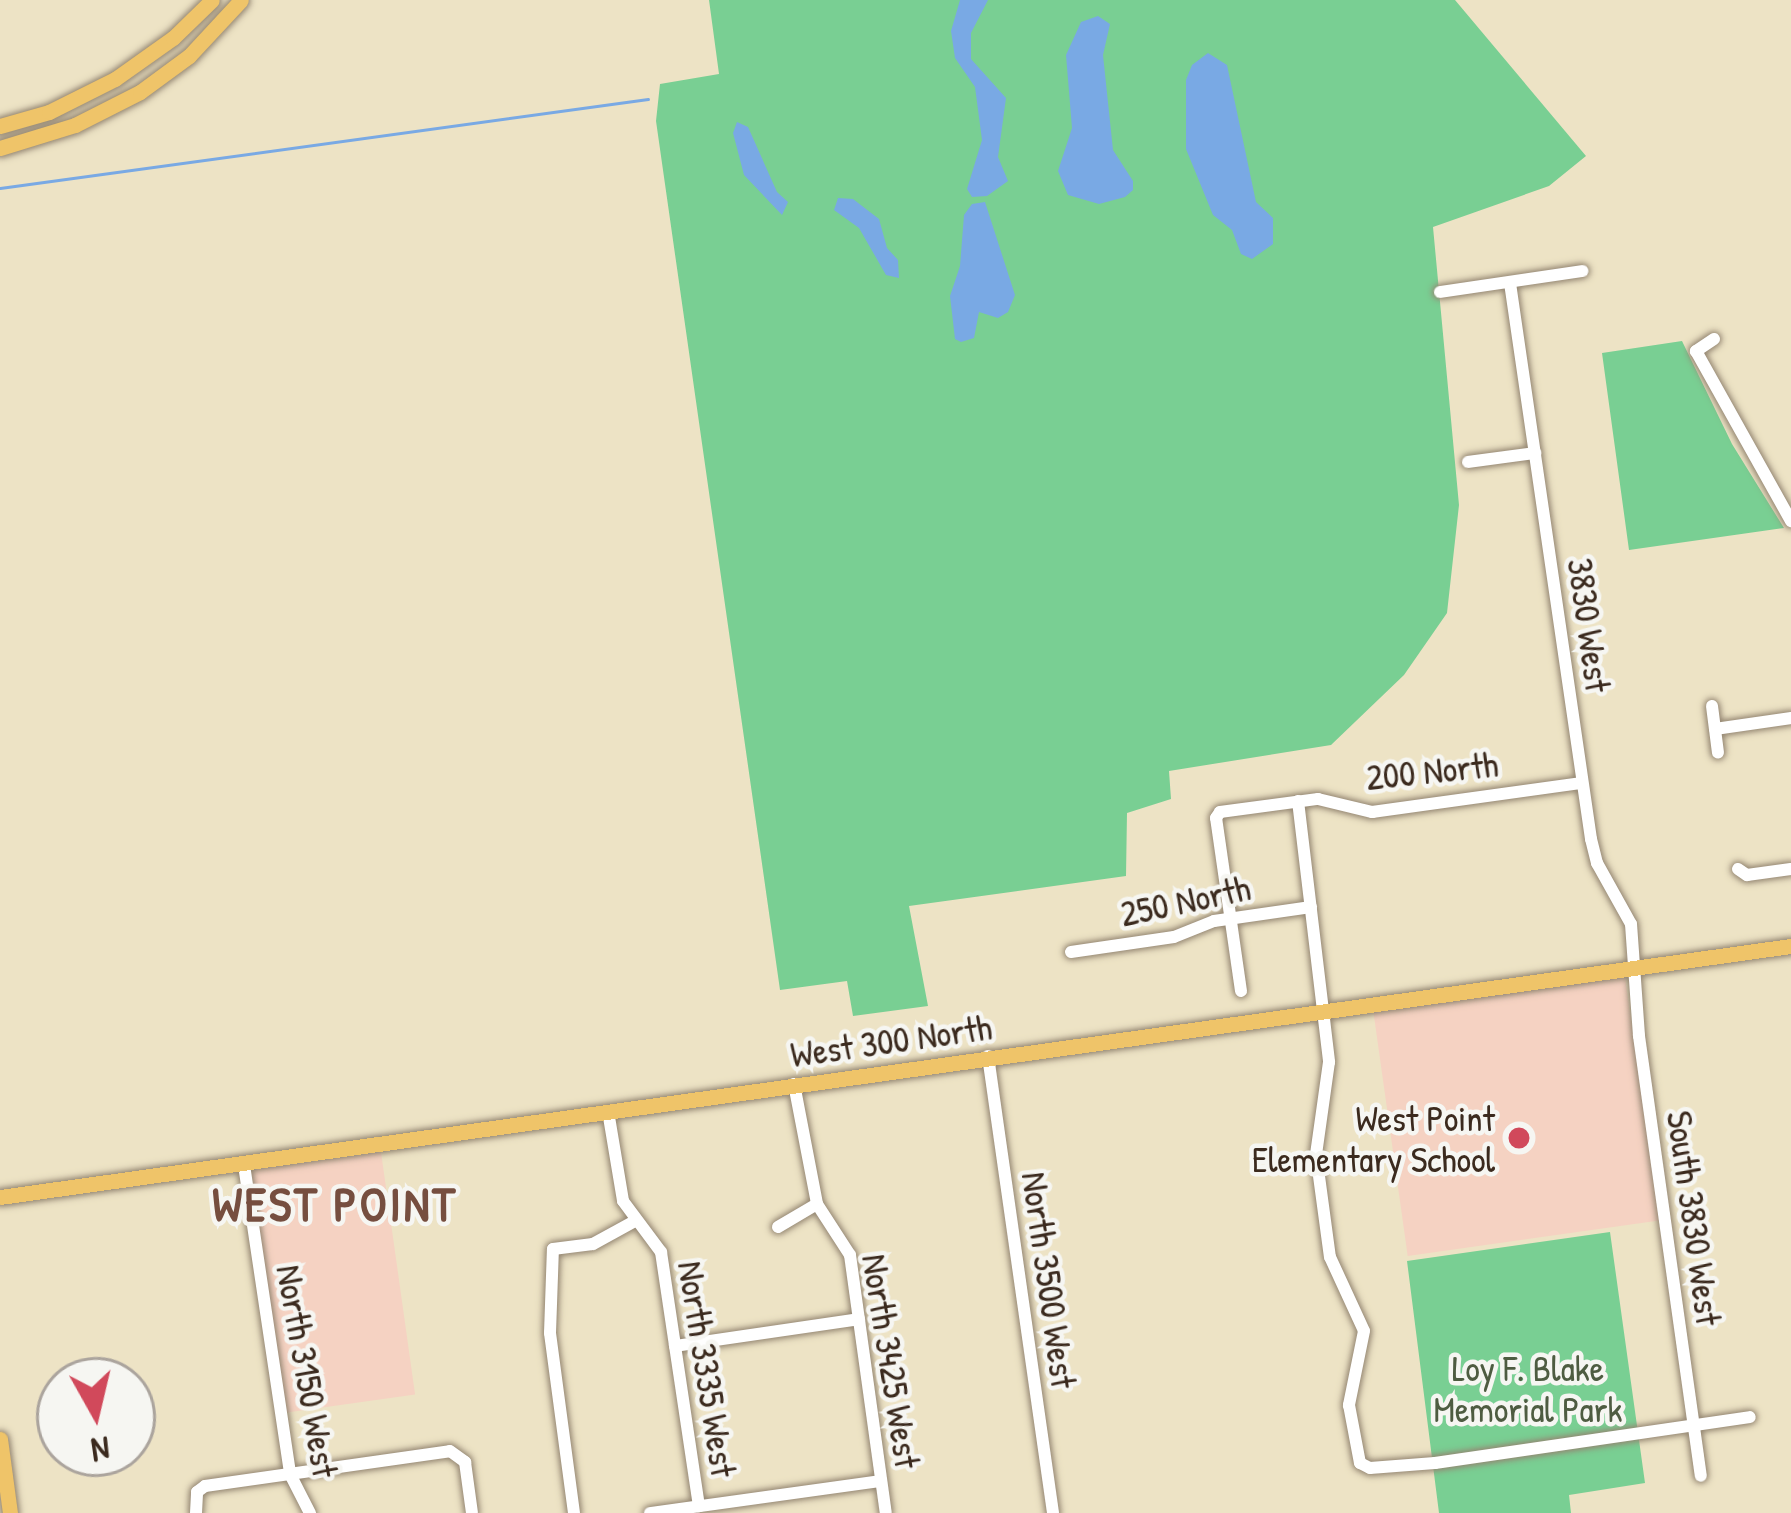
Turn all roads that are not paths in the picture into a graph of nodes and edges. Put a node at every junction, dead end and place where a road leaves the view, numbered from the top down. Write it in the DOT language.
graph roads {
  1 [pos="212,0"];
  2 [pos="241,0"];
  3 [pos="0,127"];
  4 [pos="0,148"];
  5 [pos="1582,271"];
  6 [pos="1510,283"];
  7 [pos="1440,292"];
  8 [pos="1714,340"];
  9 [pos="1534,453"];
  10 [pos="1468,462"];
  11 [pos="1791,521"];
  12 [pos="1712,706"];
  13 [pos="1791,718"];
  14 [pos="1715,729"];
  15 [pos="1718,753"];
  16 [pos="1582,782"];
  17 [pos="1298,800"];
  18 [pos="1738,869"];
  19 [pos="1791,869"];
  20 [pos="1311,907"];
  21 [pos="1230,918"];
  22 [pos="1791,946"];
  23 [pos="1071,952"];
  24 [pos="1636,968"];
  25 [pos="1241,991"];
  26 [pos="1323,1011"];
  27 [pos="988,1056"];
  28 [pos="794,1084"];
  29 [pos="608,1111"];
  30 [pos="244,1165"];
  31 [pos="0,1197"];
  32 [pos="817,1204"];
  33 [pos="635,1221"];
  34 [pos="778,1227"];
  35 [pos="859,1319"];
  36 [pos="675,1346"];
  37 [pos="1750,1417"];
  38 [pos="1694,1425"];
  39 [pos="0,1439"];
  40 [pos="290,1474"];
  41 [pos="1701,1476"];
  42 [pos="881,1481"];
  43 [pos="699,1506"];
  44 [pos="10,1513"];
  45 [pos="196,1513"];
  46 [pos="310,1513"];
  47 [pos="472,1513"];
  48 [pos="574,1513"];
  49 [pos="650,1513"];
  50 [pos="886,1513"];
  51 [pos="1053,1513"];
  1 -- 3 [label="main road"];
  2 -- 4 [label="main road"];
  5 -- 6 [label="street"];
  6 -- 7 [label="street"];
  6 -- 9 [label="street, 3830 West"];
  8 -- 11 [label="street"];
  9 -- 10 [label="street"];
  9 -- 16 [label="street, 3830 West"];
  12 -- 14 [label="street"];
  13 -- 14 [label="street"];
  14 -- 15 [label="street"];
  16 -- 17 [label="street, 200 North"];
  16 -- 24 [label="street, 3830 West"];
  17 -- 20 [label="street"];
  17 -- 21 [label="street, 200 North"];
  18 -- 19 [label="street"];
  20 -- 21 [label="street, 250 North"];
  20 -- 26 [label="street"];
  21 -- 23 [label="street, 250 North"];
  21 -- 25 [label="street"];
  22 -- 24 [label="main road, West 300 North"];
  24 -- 26 [label="main road, West 300 North"];
  24 -- 38 [label="street, South 3830 West"];
  26 -- 27 [label="main road, West 300 North"];
  26 -- 38 [label="street"];
  27 -- 28 [label="main road, West 300 North"];
  27 -- 51 [label="street, North 3500 West"];
  28 -- 29 [label="main road, West 300 North"];
  28 -- 32 [label="street, North 3425 West"];
  29 -- 30 [label="main road, West 300 North"];
  29 -- 33 [label="street, North 3335 West"];
  30 -- 31 [label="main road, West 300 North"];
  30 -- 40 [label="street, North 3150 West"];
  32 -- 34 [label="street"];
  32 -- 35 [label="street, North 3425 West"];
  33 -- 36 [label="street, North 3335 West"];
  33 -- 48 [label="street"];
  35 -- 36 [label="street"];
  35 -- 42 [label="street, North 3425 West"];
  36 -- 43 [label="street, North 3335 West"];
  37 -- 38 [label="street"];
  38 -- 41 [label="street, South 3830 West"];
  39 -- 44 [label="main road"];
  40 -- 45 [label="street"];
  40 -- 46 [label="street, North 3150 West"];
  40 -- 47 [label="street"];
  42 -- 43 [label="street"];
  42 -- 50 [label="street, North 3425 West"];
  43 -- 49 [label="street"];
}
